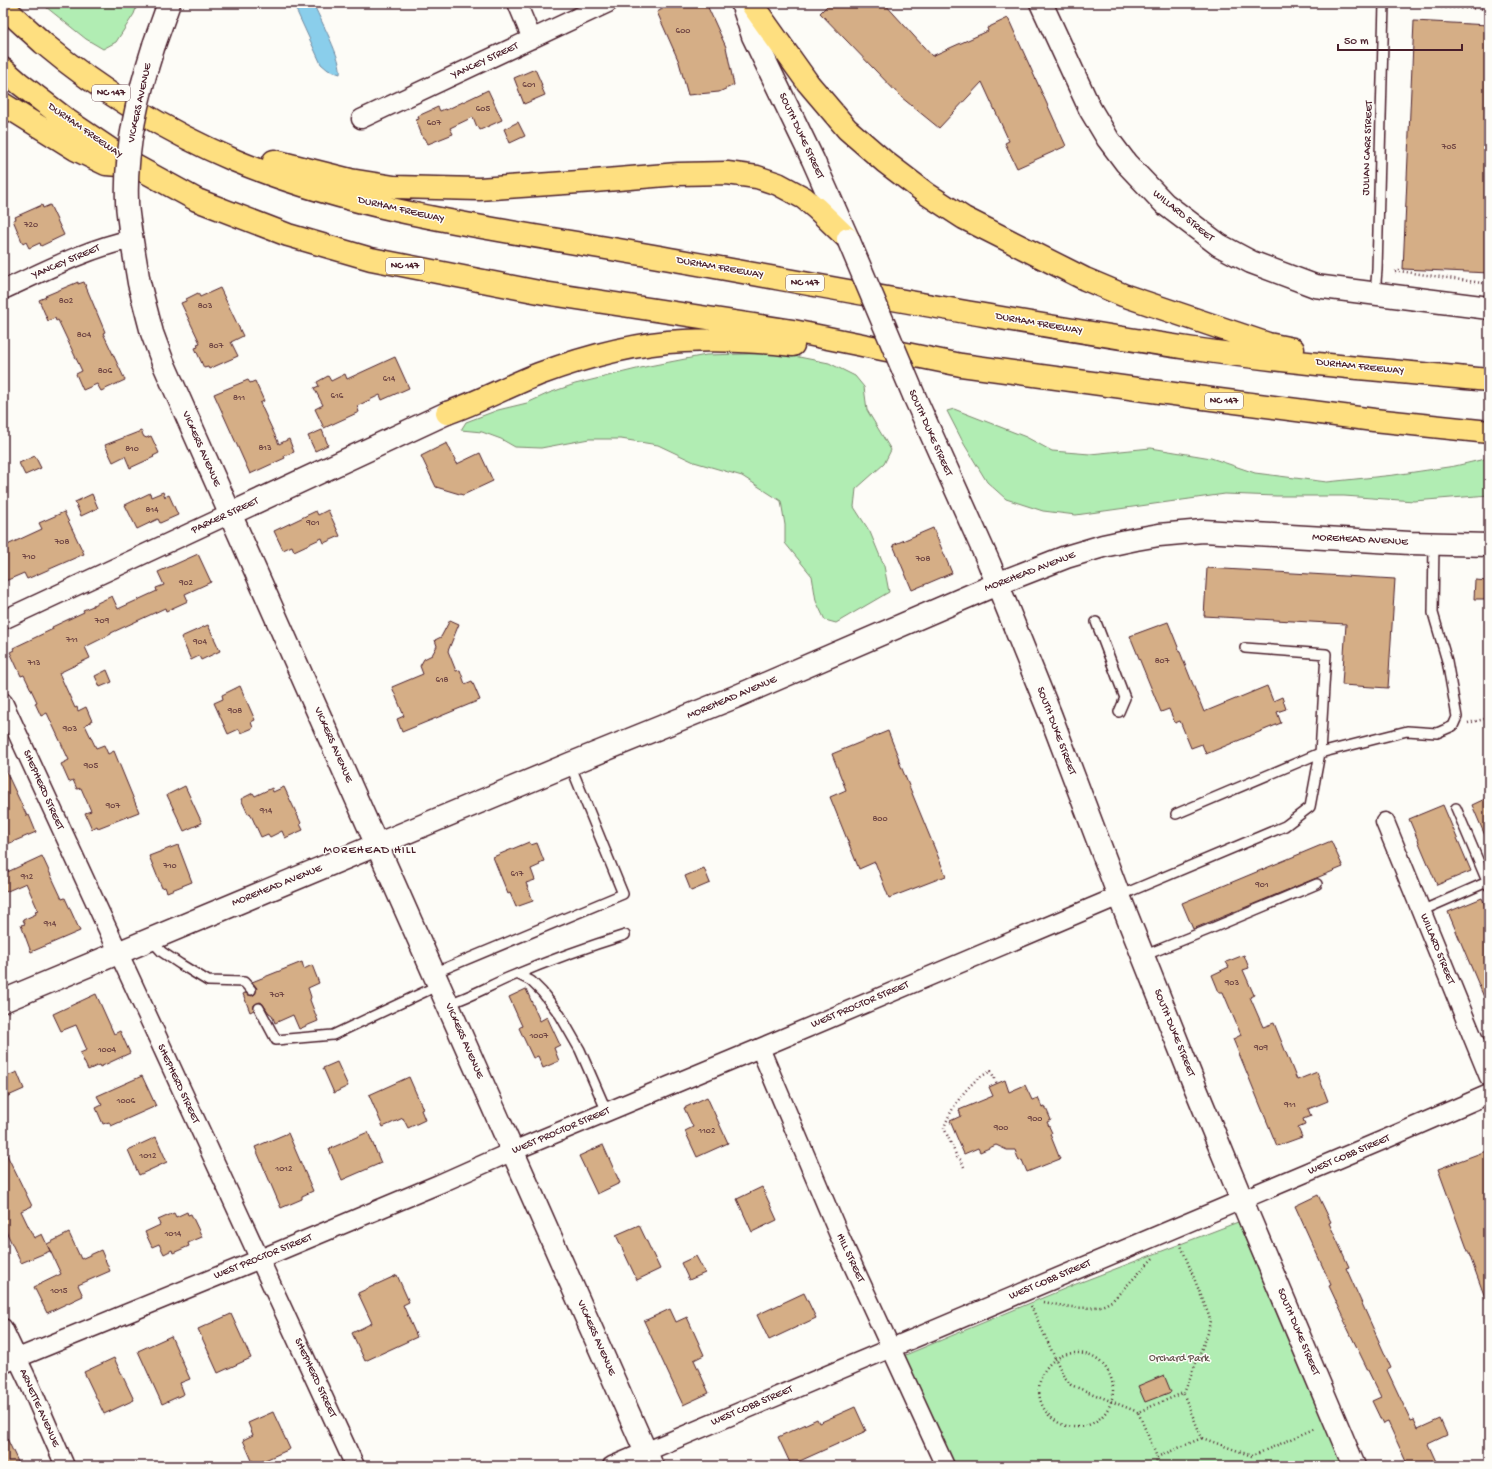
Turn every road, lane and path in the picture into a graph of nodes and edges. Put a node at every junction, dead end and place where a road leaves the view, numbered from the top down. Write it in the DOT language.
graph roads {
  1 [pos="169,3"];
  2 [pos="517,3"];
  3 [pos="608,3"];
  4 [pos="742,3"];
  5 [pos="751,3"];
  6 [pos="1042,3"];
  7 [pos="1384,3"];
  8 [pos="3,6"];
  9 [pos="1437,7"];
  10 [pos="1489,9"];
  11 [pos="532,39"];
  12 [pos="3,69"];
  13 [pos="3,104"];
  14 [pos="361,119"];
  15 [pos="233,159"];
  16 [pos="135,166"];
  17 [pos="130,234"];
  18 [pos="848,239"];
  19 [pos="1395,272"];
  20 [pos="1489,284"];
  21 [pos="3,290"];
  22 [pos="1375,294"];
  23 [pos="1489,308"];
  24 [pos="960,365"];
  25 [pos="1384,370"];
  26 [pos="1489,380"];
  27 [pos="447,413"];
  28 [pos="1489,432"];
  29 [pos="230,514"];
  30 [pos="1434,543"];
  31 [pos="1489,545"];
  32 [pos="998,584"];
  33 [pos="3,620"];
  34 [pos="1096,622"];
  35 [pos="1245,648"];
  36 [pos="3,702"];
  37 [pos="1119,712"];
  38 [pos="1489,718"];
  39 [pos="1453,726"];
  40 [pos="1320,753"];
  41 [pos="570,764"];
  42 [pos="1456,808"];
  43 [pos="1176,814"];
  44 [pos="1385,822"];
  45 [pos="377,845"];
  46 [pos="1316,884"];
  47 [pos="1488,884"];
  48 [pos="1119,896"];
  49 [pos="1421,911"];
  50 [pos="625,935"];
  51 [pos="150,939"];
  52 [pos="117,953"];
  53 [pos="1143,956"];
  54 [pos="518,974"];
  55 [pos="440,987"];
  56 [pos="252,990"];
  57 [pos="3,1001"];
  58 [pos="259,1008"];
  59 [pos="760,1048"];
  60 [pos="1489,1077"];
  61 [pos="997,1084"];
  62 [pos="1489,1094"];
  63 [pos="606,1112"];
  64 [pos="513,1151"];
  65 [pos="964,1167"];
  66 [pos="1242,1200"];
  67 [pos="1186,1240"];
  68 [pos="1157,1254"];
  69 [pos="260,1259"];
  70 [pos="1039,1303"];
  71 [pos="1035,1304"];
  72 [pos="3,1328"];
  73 [pos="891,1348"];
  74 [pos="1055,1360"];
  75 [pos="10,1361"];
  76 [pos="1184,1393"];
  77 [pos="1111,1402"];
  78 [pos="1138,1412"];
  79 [pos="1336,1419"];
  80 [pos="1202,1438"];
  81 [pos="1157,1457"];
  82 [pos="649,1459"];
  83 [pos="65,1466"];
  84 [pos="355,1466"];
  85 [pos="612,1466"];
  86 [pos="945,1466"];
  87 [pos="1156,1466"];
  88 [pos="1354,1466"];
  1 -- 17 [label="main road, VICKERS AVENUE, bridge"];
  2 -- 11 [label="street"];
  3 -- 11 [label="street, YANCEY STREET"];
  4 -- 18 [label="main road, SOUTH DUKE STREET"];
  5 -- 25 [label="highway"];
  6 -- 22 [label="main road, WILLARD STREET"];
  7 -- 22 [label="lane, JULIAN CARR STREET"];
  8 -- 15 [label="highway, DURHAM FREEWAY / NC 147"];
  9 -- 10 [label="path"];
  11 -- 14 [label="street, YANCEY STREET"];
  12 -- 16 [label="highway, DURHAM FREEWAY / NC 147"];
  13 -- 16 [label="highway"];
  15 -- 18 [label="highway"];
  15 -- 25 [label="highway, DURHAM FREEWAY / NC 147"];
  16 -- 24 [label="highway, DURHAM FREEWAY / NC 147"];
  17 -- 21 [label="street, YANCEY STREET"];
  17 -- 29 [label="main road, VICKERS AVENUE"];
  18 -- 32 [label="main road, SOUTH DUKE STREET, bridge"];
  19 -- 20 [label="path"];
  22 -- 23 [label="main road, WILLARD STREET"];
  24 -- 27 [label="highway"];
  24 -- 28 [label="highway, DURHAM FREEWAY / NC 147"];
  25 -- 26 [label="highway, DURHAM FREEWAY / NC 147"];
  27 -- 29 [label="main road, PARKER STREET"];
  29 -- 33 [label="street, PARKER STREET"];
  29 -- 45 [label="main road, VICKERS AVENUE"];
  30 -- 31 [label="main road, MOREHEAD AVENUE"];
  30 -- 32 [label="main road, MOREHEAD AVENUE"];
  30 -- 39 [label="lane"];
  32 -- 41 [label="main road, MOREHEAD AVENUE"];
  32 -- 48 [label="main road, SOUTH DUKE STREET"];
  34 -- 37 [label="lane"];
  35 -- 40 [label="lane"];
  36 -- 52 [label="street, SHEPHERD STREET"];
  38 -- 39 [label="path"];
  39 -- 40 [label="lane"];
  40 -- 43 [label="lane"];
  40 -- 48 [label="lane"];
  41 -- 45 [label="main road, MOREHEAD AVENUE"];
  41 -- 55 [label="lane"];
  42 -- 47 [label="lane"];
  44 -- 49 [label="street, WILLARD STREET"];
  45 -- 51 [label="main road, MOREHEAD AVENUE"];
  45 -- 55 [label="main road, VICKERS AVENUE"];
  46 -- 53 [label="lane"];
  47 -- 49 [label="lane"];
  48 -- 53 [label="main road, SOUTH DUKE STREET"];
  48 -- 59 [label="street, WEST PROCTOR STREET"];
  49 -- 60 [label="street, WILLARD STREET"];
  50 -- 54 [label="lane"];
  51 -- 52 [label="main road, MOREHEAD AVENUE"];
  51 -- 56 [label="lane"];
  52 -- 57 [label="main road, MOREHEAD AVENUE"];
  52 -- 69 [label="street, SHEPHERD STREET"];
  53 -- 66 [label="main road, SOUTH DUKE STREET"];
  54 -- 55 [label="lane"];
  54 -- 63 [label="lane"];
  55 -- 58 [label="lane"];
  55 -- 64 [label="main road, VICKERS AVENUE"];
  59 -- 63 [label="street, WEST PROCTOR STREET"];
  59 -- 73 [label="street, HILL STREET"];
  61 -- 65 [label="path"];
  62 -- 66 [label="street, WEST COBB STREET"];
  63 -- 64 [label="street, WEST PROCTOR STREET"];
  64 -- 69 [label="street, WEST PROCTOR STREET"];
  64 -- 82 [label="main road, VICKERS AVENUE"];
  66 -- 73 [label="street, WEST COBB STREET"];
  66 -- 79 [label="main road, SOUTH DUKE STREET"];
  67 -- 76 [label="path"];
  68 -- 70 [label="path"];
  69 -- 75 [label="street, WEST PROCTOR STREET"];
  69 -- 84 [label="street, SHEPHERD STREET"];
  71 -- 74 [label="path"];
  72 -- 75 [label="street, ARNETTE AVENUE"];
  73 -- 82 [label="street, WEST COBB STREET"];
  73 -- 86 [label="street, HILL STREET"];
  74 -- 77 [label="path"];
  74 -- 77 [label="path"];
  74 -- 77 [label="path"];
  75 -- 83 [label="street, ARNETTE AVENUE"];
  76 -- 78 [label="path"];
  76 -- 80 [label="path"];
  77 -- 78 [label="path"];
  78 -- 81 [label="path"];
  79 -- 80 [label="path"];
  79 -- 88 [label="main road, SOUTH DUKE STREET"];
  80 -- 81 [label="path"];
  81 -- 87 [label="path"];
  82 -- 85 [label="street, WEST COBB STREET"];
}
